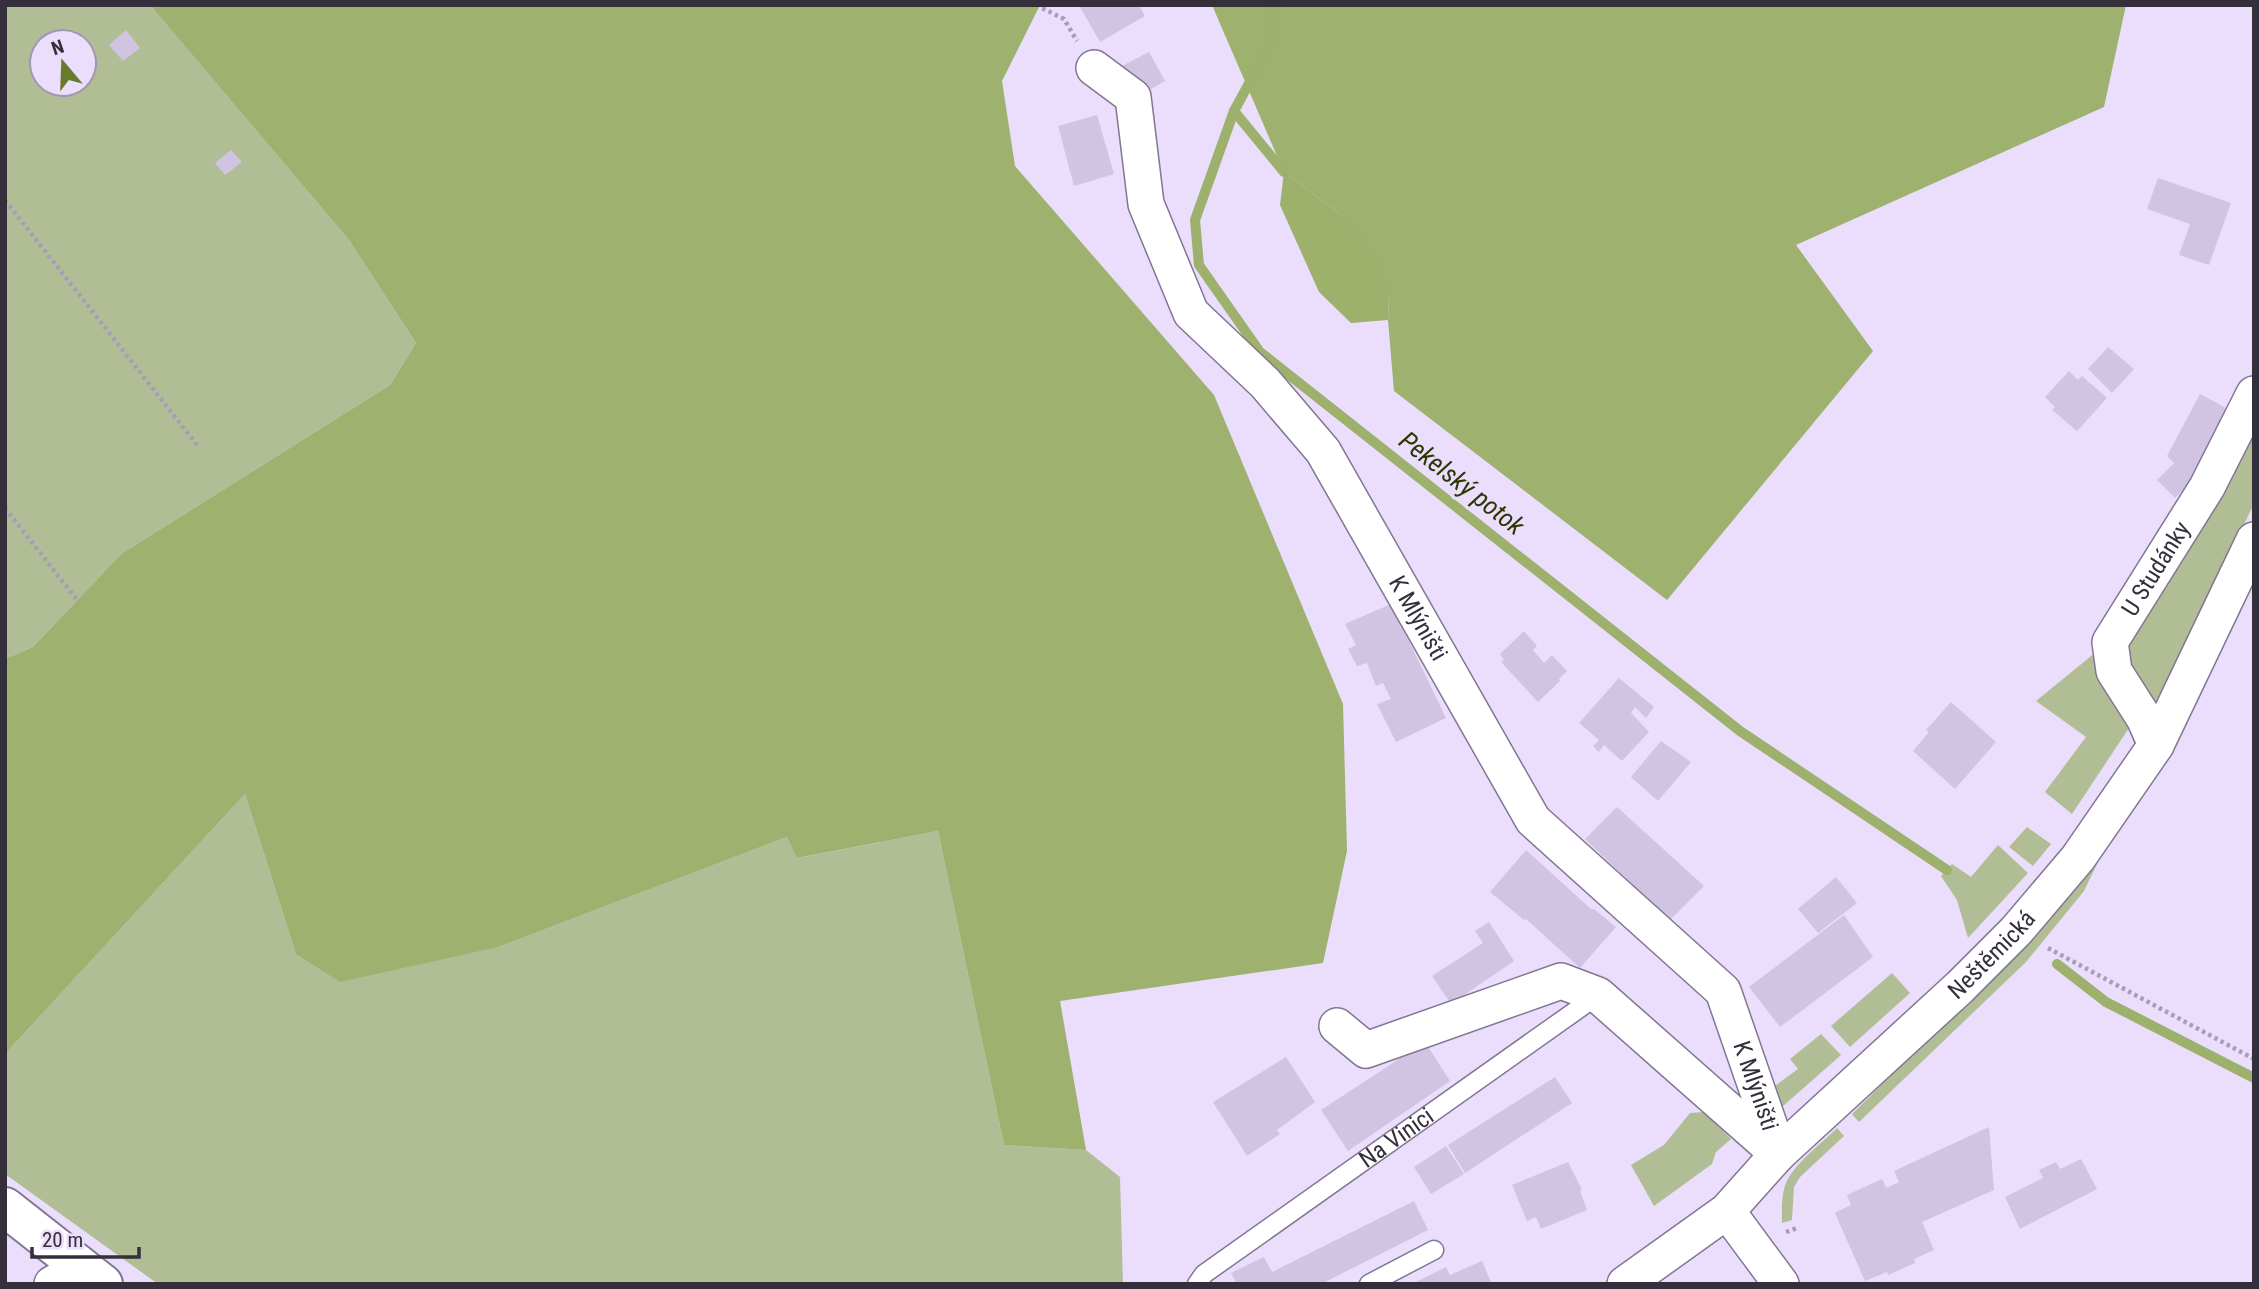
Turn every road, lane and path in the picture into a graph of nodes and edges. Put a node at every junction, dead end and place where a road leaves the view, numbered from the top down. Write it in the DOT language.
graph roads {
  1 [pos="1036,5"];
  2 [pos="1094,68"];
  3 [pos="5,200"];
  4 [pos="2254,394"];
  5 [pos="197,444"];
  6 [pos="5,508"];
  7 [pos="2254,540"];
  8 [pos="78,601"];
  9 [pos="2156,745"];
  10 [pos="2047,947"];
  11 [pos="1598,995"];
  12 [pos="1337,1026"];
  13 [pos="2254,1059"];
  14 [pos="1777,1154"];
  15 [pos="5,1207"];
  16 [pos="1727,1211"];
  17 [pos="1434,1250"];
  18 [pos="79,1279"];
  19 [pos="1197,1284"];
  20 [pos="1369,1284"];
  21 [pos="1625,1284"];
  22 [pos="1781,1284"];
  1 -- 2 [label="path"];
  2 -- 14 [label="street, K Mlýništi"];
  3 -- 5 [label="path"];
  4 -- 9 [label="street, U Studánky"];
  6 -- 8 [label="path"];
  7 -- 9 [label="street, Neštěmická"];
  9 -- 14 [label="street, Neštěmická"];
  10 -- 13 [label="path"];
  11 -- 12 [label="street"];
  11 -- 14 [label="street"];
  11 -- 19 [label="lane, Na Vinici"];
  14 -- 16 [label="street, Neštěmická"];
  15 -- 18 [label="street"];
  16 -- 21 [label="street, Neštěmická"];
  16 -- 22 [label="street"];
  17 -- 20 [label="lane"];
}
